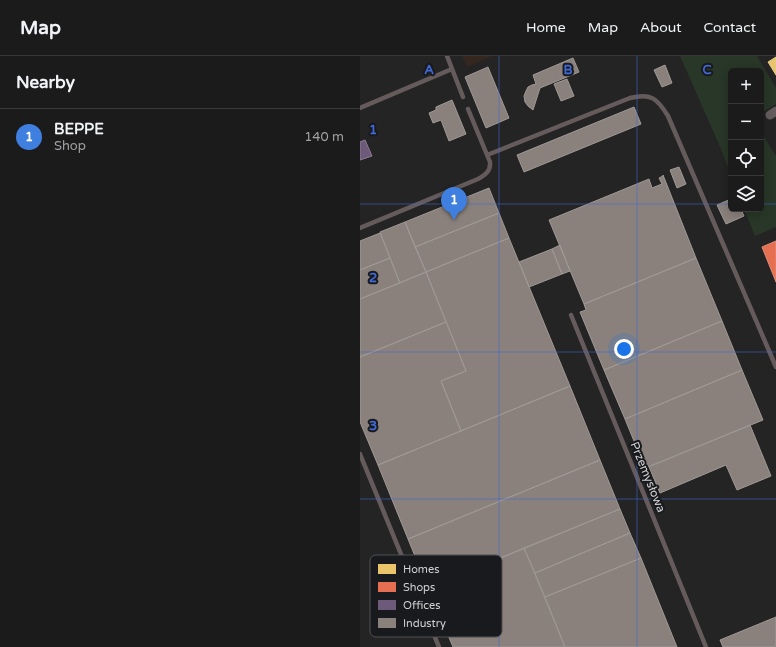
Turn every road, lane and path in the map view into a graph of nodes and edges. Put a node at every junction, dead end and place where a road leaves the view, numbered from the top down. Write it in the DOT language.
graph roads {
  1 [pos="447,56"];
  2 [pos="452,69"];
  3 [pos="463,97"];
  4 [pos="360,108"];
  5 [pos="468,109"];
  6 [pos="487,155"];
  7 [pos="360,228"];
  8 [pos="571,315"];
  9 [pos="776,367"];
  10 [pos="360,454"];
  11 [pos="402,555"];
  12 [pos="436,637"];
  13 [pos="440,647"];
  14 [pos="706,647"];
  1 -- 2 [label="lane"];
  2 -- 3 [label="lane"];
  2 -- 4 [label="lane"];
  5 -- 6 [label="lane"];
  6 -- 7 [label="lane"];
  6 -- 9 [label="lane"];
  8 -- 14 [label="lane, Przemysłowa"];
  10 -- 11 [label="lane"];
  12 -- 13 [label="lane"];
}
